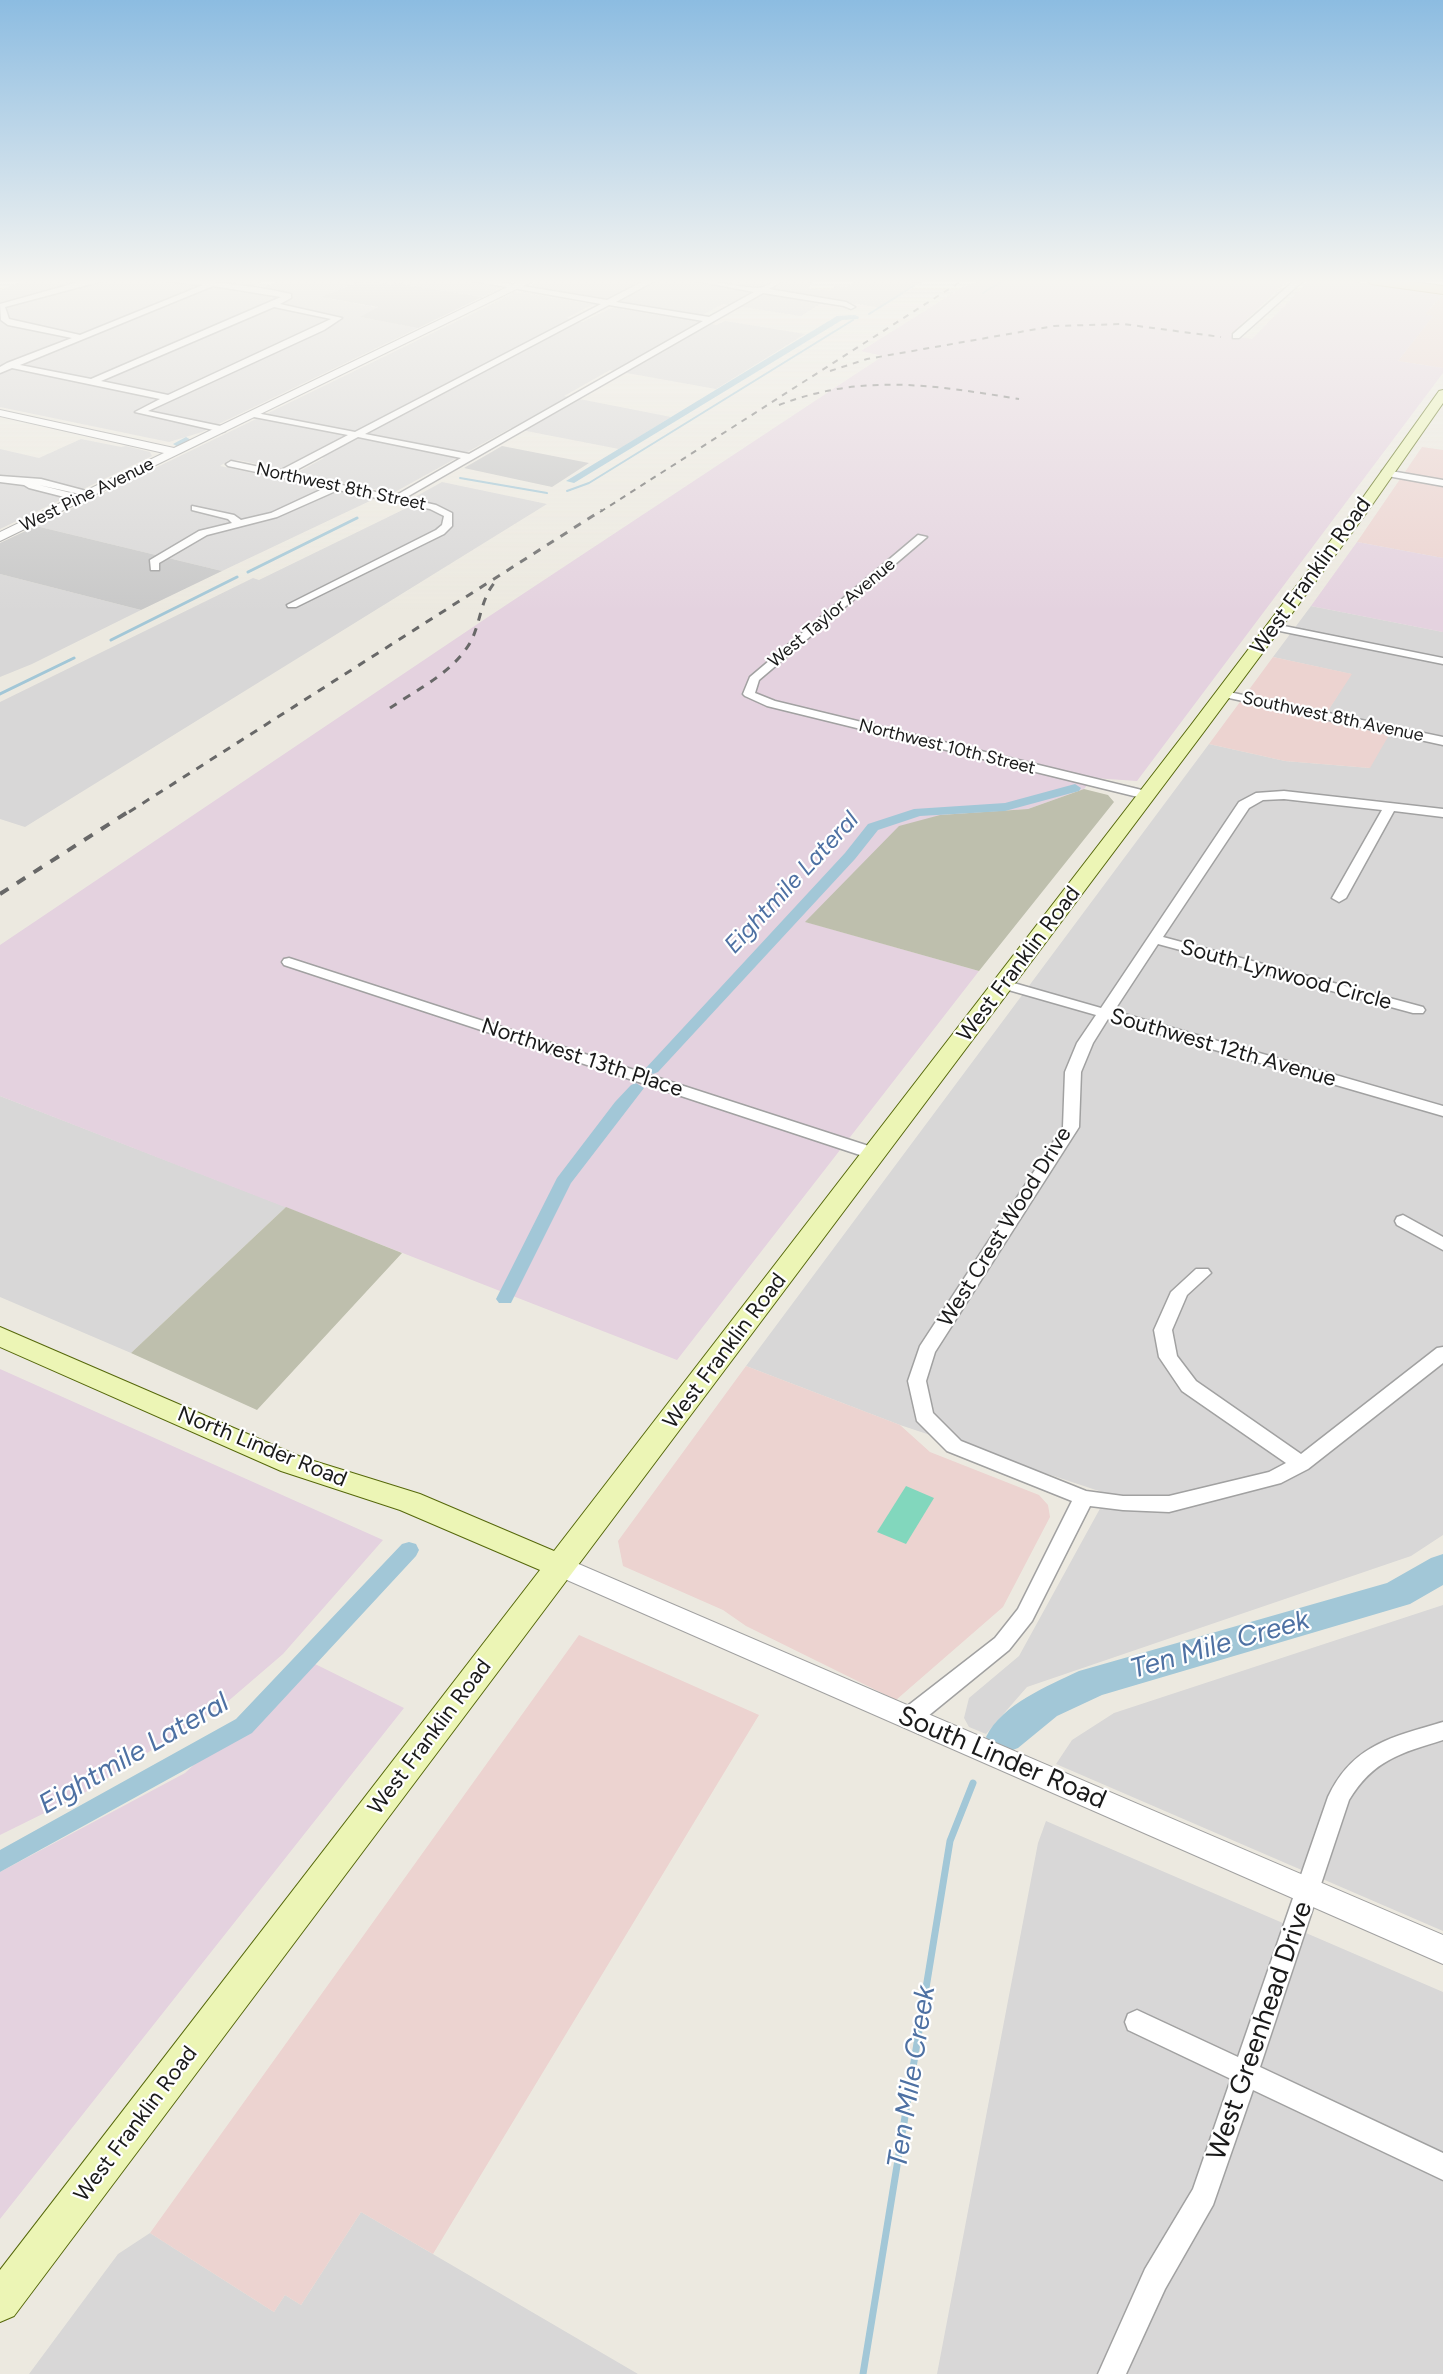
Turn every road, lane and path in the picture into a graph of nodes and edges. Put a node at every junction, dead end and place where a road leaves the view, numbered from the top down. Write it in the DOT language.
graph roads {
  1 [pos="134,391"];
  2 [pos="184,391"];
  3 [pos="302,391"];
  4 [pos="441,391"];
  5 [pos="586,391"];
  6 [pos="1443,394"];
  7 [pos="168,398"];
  8 [pos="0,413"];
  9 [pos="254,414"];
  10 [pos="222,429"];
  11 [pos="358,434"];
  12 [pos="175,452"];
  13 [pos="469,457"];
  14 [pos="231,464"];
  15 [pos="1385,473"];
  16 [pos="281,474"];
  17 [pos="0,479"];
  18 [pos="1443,483"];
  19 [pos="338,486"];
  20 [pos="84,496"];
  21 [pos="397,499"];
  22 [pos="195,508"];
  23 [pos="240,524"];
  24 [pos="0,537"];
  25 [pos="922,537"];
  26 [pos="155,568"];
  27 [pos="292,605"];
  28 [pos="1274,627"];
  29 [pos="1443,661"];
  30 [pos="749,694"];
  31 [pos="1224,694"];
  32 [pos="1443,741"];
  33 [pos="1146,795"];
  34 [pos="1391,806"];
  35 [pos="1443,813"];
  36 [pos="1339,898"];
  37 [pos="1154,939"];
  38 [pos="289,962"];
  39 [pos="1003,984"];
  40 [pos="1418,1010"];
  41 [pos="1105,1014"];
  42 [pos="1443,1111"];
  43 [pos="875,1154"];
  44 [pos="1403,1221"];
  45 [pos="1443,1244"];
  46 [pos="1202,1273"];
  47 [pos="0,1336"];
  48 [pos="1443,1353"];
  49 [pos="1301,1464"];
  50 [pos="1084,1498"];
  51 [pos="560,1566"];
  52 [pos="909,1718"];
  53 [pos="1443,1731"];
  54 [pos="1307,1891"];
  55 [pos="1443,1950"];
  56 [pos="1137,2022"];
  57 [pos="1246,2074"];
  58 [pos="1443,2167"];
  59 [pos="0,2302"];
  60 [pos="1112,2374"];
  1 -- 7 [label="street"];
  2 -- 7 [label="street"];
  3 -- 9 [label="street, West Pine Avenue"];
  4 -- 11 [label="street"];
  5 -- 13 [label="street"];
  6 -- 15 [label="main road, West Franklin Road"];
  7 -- 10 [label="street"];
  8 -- 12 [label="street"];
  9 -- 10 [label="street, West Pine Avenue"];
  9 -- 11 [label="street"];
  10 -- 12 [label="street, West Pine Avenue"];
  11 -- 13 [label="street"];
  11 -- 16 [label="street"];
  12 -- 20 [label="street, West Pine Avenue"];
  13 -- 21 [label="street"];
  14 -- 16 [label="street, Northwest 8th Street"];
  15 -- 18 [label="street"];
  15 -- 28 [label="main road, West Franklin Road"];
  16 -- 19 [label="street, Northwest 8th Street"];
  17 -- 20 [label="street"];
  19 -- 21 [label="street, Northwest 8th Street"];
  19 -- 23 [label="street"];
  20 -- 24 [label="street, West Pine Avenue"];
  21 -- 27 [label="street, Northwest 8th Street"];
  22 -- 23 [label="street"];
  23 -- 26 [label="street"];
  25 -- 30 [label="street, West Taylor Avenue"];
  28 -- 29 [label="street"];
  28 -- 31 [label="main road, West Franklin Road"];
  30 -- 33 [label="street, Northwest 10th Street"];
  31 -- 32 [label="street, Southwest 8th Avenue"];
  31 -- 33 [label="main road, West Franklin Road"];
  33 -- 39 [label="main road, West Franklin Road"];
  34 -- 35 [label="street, West Crest Wood Drive"];
  34 -- 36 [label="street"];
  34 -- 37 [label="street, West Crest Wood Drive"];
  37 -- 40 [label="street, South Lynwood Circle"];
  37 -- 41 [label="street, West Crest Wood Drive"];
  38 -- 43 [label="street, Northwest 13th Place"];
  39 -- 41 [label="street, Southwest 12th Avenue"];
  39 -- 43 [label="main road, West Franklin Road"];
  41 -- 42 [label="street, Southwest 12th Avenue"];
  41 -- 50 [label="street, West Crest Wood Drive"];
  43 -- 51 [label="main road, West Franklin Road"];
  44 -- 45 [label="street"];
  46 -- 49 [label="street"];
  47 -- 51 [label="main road, North Linder Road"];
  48 -- 49 [label="street, West Crest Wood Drive"];
  49 -- 50 [label="street, West Crest Wood Drive"];
  50 -- 52 [label="street"];
  51 -- 52 [label="street, South Linder Road"];
  51 -- 59 [label="main road, West Franklin Road"];
  52 -- 54 [label="street, South Linder Road"];
  53 -- 54 [label="street, West Greenhead Drive"];
  54 -- 55 [label="street, South Linder Road"];
  54 -- 57 [label="street, West Greenhead Drive"];
  56 -- 57 [label="street"];
  57 -- 58 [label="street"];
  57 -- 60 [label="street, West Greenhead Drive"];
}
